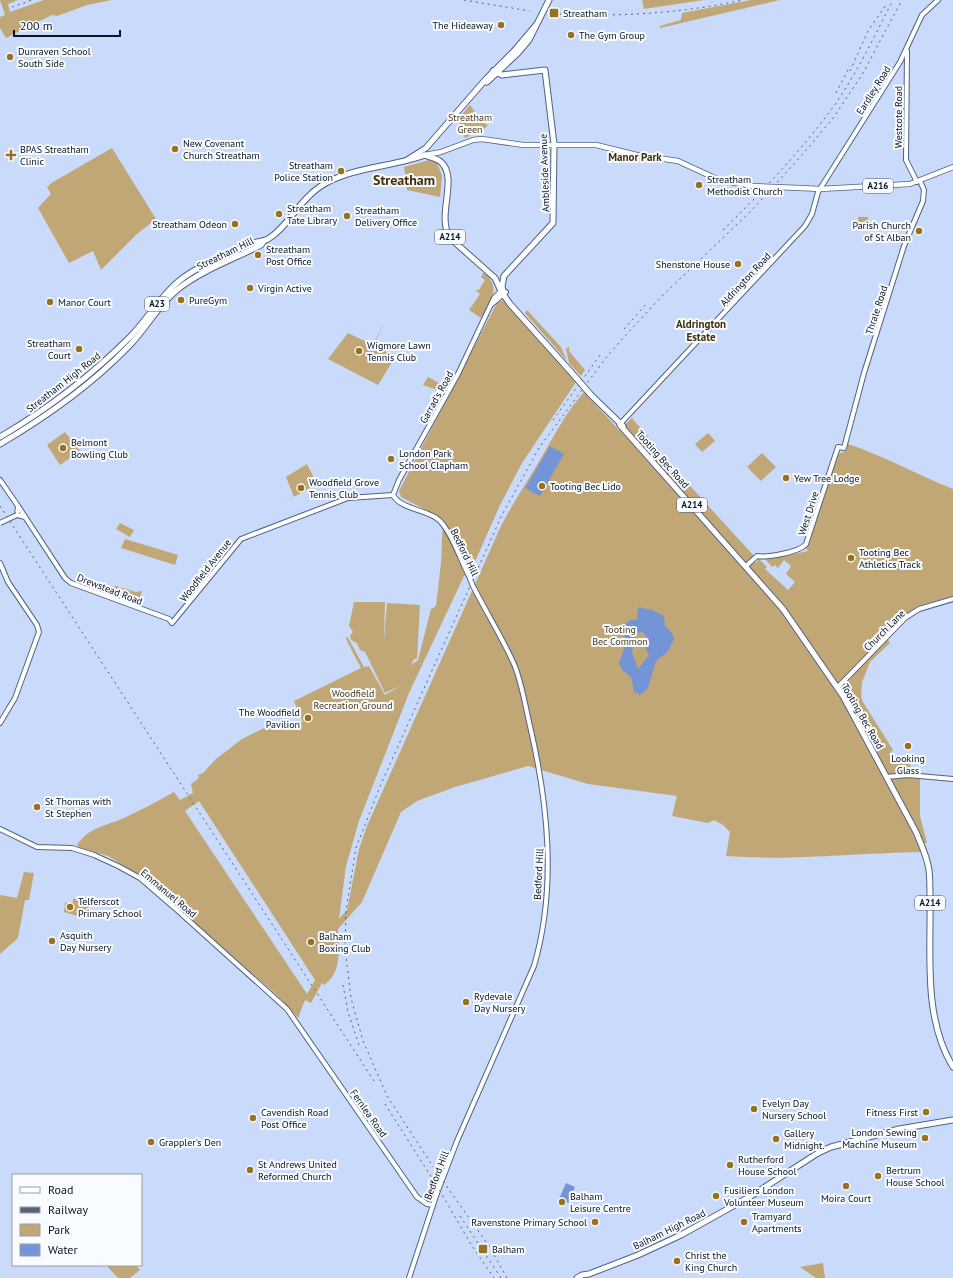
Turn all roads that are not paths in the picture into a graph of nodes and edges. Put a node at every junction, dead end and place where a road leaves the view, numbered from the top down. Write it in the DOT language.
graph roads {
  1 [pos="549,0"];
  2 [pos="938,0"];
  3 [pos="536,25"];
  4 [pos="907,49"];
  5 [pos="505,65"];
  6 [pos="494,72"];
  7 [pos="509,73"];
  8 [pos="554,144"];
  9 [pos="426,148"];
  10 [pos="441,152"];
  11 [pos="425,155"];
  12 [pos="406,160"];
  13 [pos="443,164"];
  14 [pos="953,168"];
  15 [pos="918,181"];
  16 [pos="820,189"];
  17 [pos="264,241"];
  18 [pos="495,278"];
  19 [pos="504,278"];
  20 [pos="193,279"];
  21 [pos="503,291"];
  22 [pos="620,425"];
  23 [pos="0,437"];
  24 [pos="0,444"];
  25 [pos="838,447"];
  26 [pos="0,480"];
  27 [pos="393,495"];
  28 [pos="18,506"];
  29 [pos="16,515"];
  30 [pos="25,517"];
  31 [pos="0,523"];
  32 [pos="0,563"];
  33 [pos="746,566"];
  34 [pos="953,599"];
  35 [pos="172,623"];
  36 [pos="837,688"];
  37 [pos="0,723"];
  38 [pos="886,777"];
  39 [pos="953,779"];
  40 [pos="0,829"];
  41 [pos="298,1023"];
  42 [pos="953,1067"];
  43 [pos="953,1120"];
  44 [pos="433,1205"];
  45 [pos="587,1276"];
  46 [pos="409,1278"];
  47 [pos="577,1278"];
  1 -- 3 [label="highway, Streatham High Road / A23"];
  2 -- 4 [label="street, Eardley Road"];
  3 -- 5 [label="highway, Streatham High Road / A23"];
  3 -- 6 [label="highway, Streatham High Road / A23"];
  4 -- 15 [label="street, Westcote Road"];
  4 -- 16 [label="street, Eardley Road"];
  5 -- 6 [label="highway, Streatham High Road / A23"];
  5 -- 7 [label="highway"];
  6 -- 7 [label="highway"];
  6 -- 9 [label="highway, Streatham High Road / A23"];
  7 -- 8 [label="highway, Ambleside Avenue"];
  8 -- 10 [label="main road, A216"];
  8 -- 16 [label="main road, A216, bridge"];
  8 -- 19 [label="highway, Ambleside Avenue"];
  9 -- 11 [label="highway"];
  9 -- 12 [label="highway, Streatham High Road / A23"];
  10 -- 11 [label="main road, A216"];
  10 -- 13 [label="main road"];
  11 -- 12 [label="highway, Streatham High Road / A23"];
  11 -- 13 [label="highway"];
  12 -- 17 [label="highway, Streatham High Road / A23"];
  13 -- 18 [label="highway, A214"];
  14 -- 15 [label="main road, A216"];
  15 -- 16 [label="main road, A216"];
  15 -- 25 [label="street, Thrale Road"];
  16 -- 22 [label="street, Aldrington Road"];
  17 -- 20 [label="highway, Streatham Hill / A23"];
  17 -- 23 [label="highway, Streatham High Road / A23"];
  18 -- 19 [label="highway"];
  18 -- 21 [label="highway, A214"];
  19 -- 21 [label="highway"];
  20 -- 24 [label="highway, Streatham High Road / A23"];
  21 -- 22 [label="highway, Tooting Bec Road / A214, bridge"];
  21 -- 27 [label="street, Garrad's Road"];
  22 -- 33 [label="highway, Tooting Bec Road / A214"];
  25 -- 33 [label="street, West Drive"];
  26 -- 28 [label="street, Drewstead Road"];
  27 -- 35 [label="street, Woodfield Avenue"];
  27 -- 44 [label="street, Bedford Hill, bridge"];
  28 -- 29 [label="street"];
  28 -- 30 [label="street, Drewstead Road"];
  29 -- 30 [label="street"];
  29 -- 31 [label="street, bridge"];
  30 -- 35 [label="street, Drewstead Road"];
  32 -- 37 [label="street"];
  33 -- 36 [label="highway, Tooting Bec Road / A214"];
  34 -- 36 [label="street, Church Lane"];
  36 -- 38 [label="highway, Tooting Bec Road / A214"];
  38 -- 39 [label="street"];
  38 -- 42 [label="highway, Tooting Bec Road / A214"];
  40 -- 41 [label="street, Emmanuel Road"];
  41 -- 44 [label="street, Fernlea Road"];
  43 -- 45 [label="highway, Balham High Road"];
  44 -- 46 [label="street, Bedford Hill"];
  45 -- 47 [label="highway, Balham High Road"];
}
